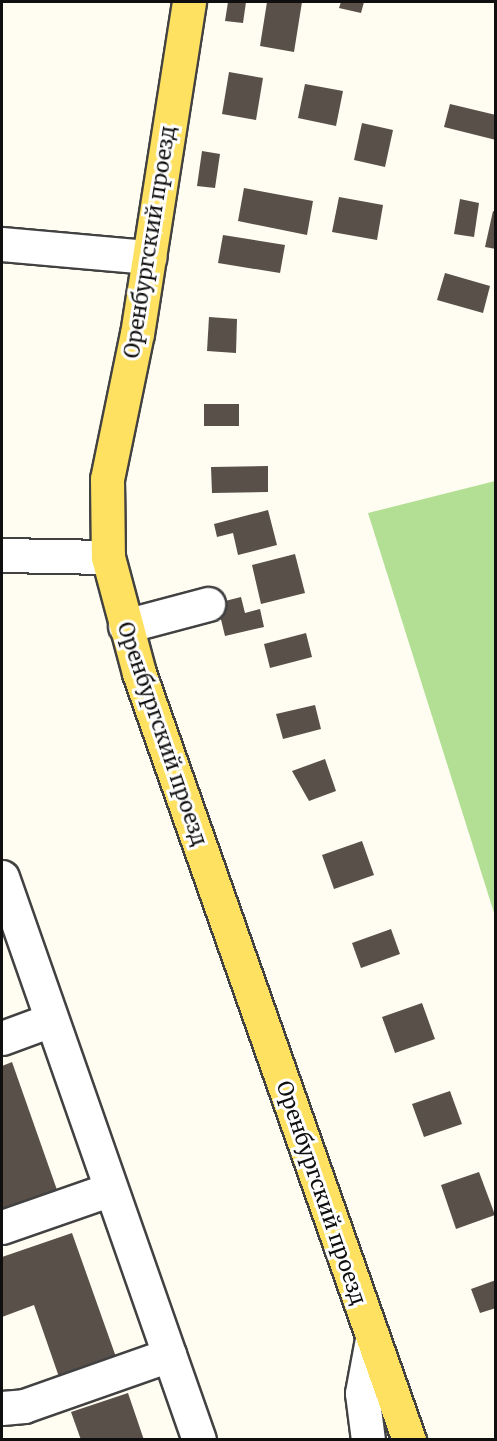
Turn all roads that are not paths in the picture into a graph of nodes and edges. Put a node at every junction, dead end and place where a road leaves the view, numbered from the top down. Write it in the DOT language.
graph roads {
  1 [pos="189,2"];
  2 [pos="2,244"];
  3 [pos="148,257"];
  4 [pos="2,555"];
  5 [pos="108,557"];
  6 [pos="208,604"];
  7 [pos="125,626"];
  8 [pos="2,877"];
  9 [pos="51,1020"];
  10 [pos="2,1038"];
  11 [pos="111,1189"];
  12 [pos="2,1227"];
  13 [pos="372,1339"];
  14 [pos="169,1355"];
  15 [pos="2,1408"];
  16 [pos="199,1440"];
  17 [pos="368,1440"];
  18 [pos="409,1440"];
  1 -- 3 [label="main road, Оренбургский проезд"];
  2 -- 3 [label="street"];
  3 -- 5 [label="main road, Оренбургский проезд"];
  4 -- 5 [label="street"];
  5 -- 7 [label="main road, Оренбургский проезд"];
  6 -- 7 [label="street"];
  7 -- 13 [label="main road, Оренбургский проезд"];
  8 -- 9 [label="street"];
  9 -- 10 [label="street"];
  9 -- 11 [label="street"];
  11 -- 12 [label="street"];
  11 -- 14 [label="street"];
  13 -- 17 [label="street"];
  13 -- 18 [label="main road, Оренбургский проезд"];
  14 -- 15 [label="street"];
  14 -- 16 [label="street"];
}
